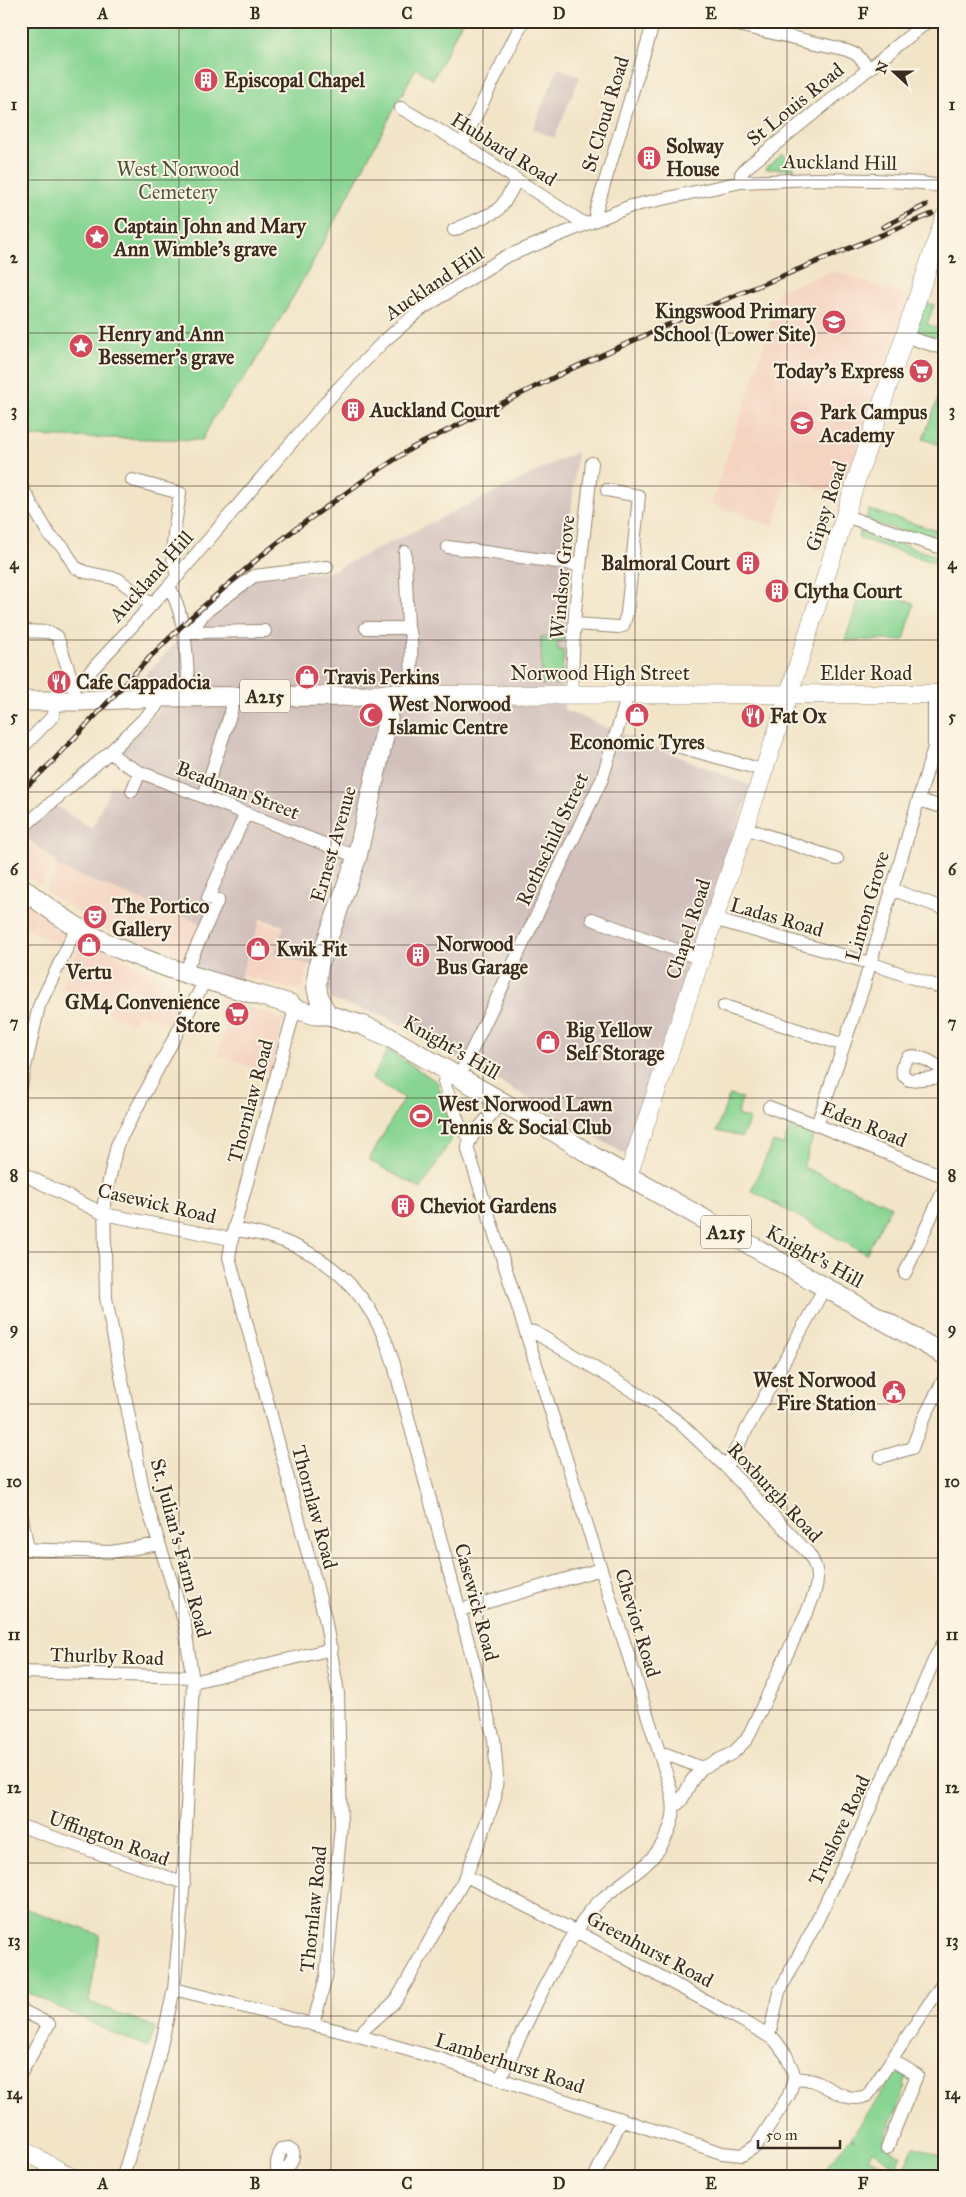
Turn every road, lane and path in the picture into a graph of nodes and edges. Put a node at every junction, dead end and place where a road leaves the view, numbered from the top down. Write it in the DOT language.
graph roads {
  1 [pos="523,21"];
  2 [pos="654,21"];
  3 [pos="720,21"];
  4 [pos="928,21"];
  5 [pos="869,68"];
  6 [pos="401,108"];
  7 [pos="462,144"];
  8 [pos="517,180"];
  9 [pos="741,182"];
  10 [pos="945,188"];
  11 [pos="945,216"];
  12 [pos="591,222"];
  13 [pos="454,230"];
  14 [pos="904,336"];
  15 [pos="945,349"];
  16 [pos="592,463"];
  17 [pos="132,480"];
  18 [pos="21,486"];
  19 [pos="607,490"];
  20 [pos="845,516"];
  21 [pos="448,547"];
  22 [pos="945,549"];
  23 [pos="405,552"];
  24 [pos="580,565"];
  25 [pos="327,567"];
  26 [pos="178,576"];
  27 [pos="169,586"];
  28 [pos="152,605"];
  29 [pos="575,624"];
  30 [pos="366,628"];
  31 [pos="408,628"];
  32 [pos="23,631"];
  33 [pos="265,631"];
  34 [pos="187,632"];
  35 [pos="940,694"];
  36 [pos="67,695"];
  37 [pos="571,695"];
  38 [pos="628,695"];
  39 [pos="788,695"];
  40 [pos="189,696"];
  41 [pos="234,696"];
  42 [pos="368,696"];
  43 [pos="412,696"];
  44 [pos="161,697"];
  45 [pos="21,701"];
  46 [pos="388,718"];
  47 [pos="666,743"];
  48 [pos="21,749"];
  49 [pos="110,752"];
  50 [pos="762,770"];
  51 [pos="140,772"];
  52 [pos="132,791"];
  53 [pos="204,796"];
  54 [pos="919,800"];
  55 [pos="945,808"];
  56 [pos="246,813"];
  57 [pos="744,828"];
  58 [pos="21,829"];
  59 [pos="357,857"];
  60 [pos="837,860"];
  61 [pos="21,887"];
  62 [pos="891,889"];
  63 [pos="945,909"];
  64 [pos="592,919"];
  65 [pos="713,919"];
  66 [pos="76,927"];
  67 [pos="701,959"];
  68 [pos="870,963"];
  69 [pos="185,972"];
  70 [pos="206,979"];
  71 [pos="316,980"];
  72 [pos="945,988"];
  73 [pos="293,1006"];
  74 [pos="724,1006"];
  75 [pos="328,1015"];
  76 [pos="844,1045"];
  77 [pos="945,1071"];
  78 [pos="453,1074"];
  79 [pos="945,1077"];
  80 [pos="21,1085"];
  81 [pos="501,1101"];
  82 [pos="769,1107"];
  83 [pos="817,1124"];
  84 [pos="470,1139"];
  85 [pos="21,1173"];
  86 [pos="628,1176"];
  87 [pos="945,1178"];
  88 [pos="945,1187"];
  89 [pos="104,1214"];
  90 [pos="233,1234"];
  91 [pos="904,1273"];
  92 [pos="825,1287"];
  93 [pos="526,1331"];
  94 [pos="945,1355"];
  95 [pos="945,1377"];
  96 [pos="881,1457"];
  97 [pos="726,1467"];
  98 [pos="21,1513"];
  99 [pos="159,1544"];
  100 [pos="24,1549"];
  101 [pos="601,1569"];
  102 [pos="460,1610"];
  103 [pos="945,1640"];
  104 [pos="332,1649"];
  105 [pos="21,1672"];
  106 [pos="192,1680"];
  107 [pos="660,1755"];
  108 [pos="702,1768"];
  109 [pos="674,1807"];
  110 [pos="21,1826"];
  111 [pos="466,1876"];
  112 [pos="184,1883"];
  113 [pos="576,1931"];
  114 [pos="945,1980"];
  115 [pos="174,1988"];
  116 [pos="21,2010"];
  117 [pos="313,2025"];
  118 [pos="359,2036"];
  119 [pos="769,2036"];
  120 [pos="892,2060"];
  121 [pos="21,2073"];
  122 [pos="500,2078"];
  123 [pos="794,2079"];
  124 [pos="621,2120"];
  125 [pos="887,2148"];
  126 [pos="21,2149"];
  127 [pos="69,2176"];
  128 [pos="122,2176"];
  129 [pos="277,2176"];
  130 [pos="282,2176"];
  131 [pos="595,2176"];
  1 -- 7 [label="street"];
  2 -- 12 [label="street, St Cloud Road"];
  3 -- 5 [label="street"];
  4 -- 5 [label="street, St Louis Road"];
  5 -- 9 [label="street, St Louis Road"];
  6 -- 7 [label="street, Hubbard Road"];
  7 -- 8 [label="street, Hubbard Road"];
  8 -- 12 [label="street, Hubbard Road"];
  8 -- 13 [label="street"];
  9 -- 10 [label="street, Auckland Hill"];
  9 -- 12 [label="street, Auckland Hill"];
  11 -- 14 [label="street, Gipsy Road"];
  12 -- 26 [label="street, Auckland Hill"];
  14 -- 15 [label="street"];
  14 -- 20 [label="street, Gipsy Road"];
  16 -- 24 [label="street, Windsor Grove"];
  17 -- 26 [label="street"];
  18 -- 28 [label="street"];
  19 -- 29 [label="street"];
  20 -- 22 [label="street"];
  20 -- 39 [label="street, Gipsy Road"];
  21 -- 24 [label="street"];
  23 -- 31 [label="street"];
  24 -- 29 [label="street, Windsor Grove"];
  25 -- 34 [label="street"];
  26 -- 27 [label="street, Auckland Hill"];
  27 -- 28 [label="street, Auckland Hill"];
  27 -- 34 [label="street"];
  28 -- 36 [label="street, Auckland Hill"];
  29 -- 37 [label="street, Windsor Grove"];
  30 -- 31 [label="street"];
  31 -- 43 [label="street"];
  32 -- 36 [label="street"];
  33 -- 34 [label="street"];
  34 -- 40 [label="street"];
  35 -- 39 [label="street, Elder Road"];
  35 -- 54 [label="street, Linton Grove"];
  36 -- 44 [label="main road, A215"];
  36 -- 45 [label="main road, A215"];
  36 -- 48 [label="street"];
  37 -- 38 [label="street, Norwood High Street"];
  37 -- 43 [label="street, Norwood High Street"];
  38 -- 39 [label="street, Norwood High Street"];
  38 -- 78 [label="street, Rothschild Street"];
  39 -- 50 [label="street, Chapel Road"];
  40 -- 41 [label="main road, A215"];
  40 -- 44 [label="main road, A215"];
  41 -- 42 [label="main road, A215"];
  41 -- 53 [label="street"];
  42 -- 43 [label="street, Norwood High Street"];
  42 -- 46 [label="main road"];
  43 -- 46 [label="street"];
  44 -- 49 [label="street"];
  46 -- 59 [label="main road, Ernest Avenue"];
  47 -- 50 [label="street"];
  49 -- 51 [label="street, Beadman Street"];
  49 -- 58 [label="street"];
  50 -- 57 [label="street, Chapel Road"];
  51 -- 52 [label="street"];
  51 -- 53 [label="street, Beadman Street"];
  53 -- 56 [label="street, Beadman Street"];
  54 -- 55 [label="street"];
  54 -- 62 [label="street, Linton Grove"];
  56 -- 59 [label="street, Beadman Street"];
  56 -- 69 [label="street"];
  57 -- 60 [label="street"];
  57 -- 65 [label="street, Chapel Road"];
  59 -- 71 [label="main road, Ernest Avenue"];
  61 -- 66 [label="main road, Knight's Hill / A215"];
  62 -- 63 [label="street"];
  62 -- 68 [label="street, Linton Grove"];
  64 -- 67 [label="street"];
  65 -- 67 [label="street, Chapel Road"];
  65 -- 68 [label="street, Ladas Road"];
  66 -- 69 [label="main road, Knight's Hill / A215"];
  66 -- 80 [label="street"];
  67 -- 86 [label="street, Chapel Road"];
  68 -- 72 [label="street, Ladas Road"];
  68 -- 76 [label="street, Linton Grove"];
  69 -- 70 [label="main road, Knight's Hill / A215"];
  70 -- 73 [label="main road, Knight's Hill / A215"];
  70 -- 89 [label="street, St. Julian's Farm Road"];
  71 -- 73 [label="main road, Ernest Avenue"];
  71 -- 75 [label="main road, Ernest Avenue"];
  73 -- 75 [label="main road, Knight's Hill / A215"];
  73 -- 90 [label="street, Thornlaw Road"];
  74 -- 76 [label="street"];
  75 -- 78 [label="main road, Knight's Hill / A215"];
  76 -- 83 [label="street, Linton Grove"];
  77 -- 79 [label="street"];
  78 -- 81 [label="main road, Knight's Hill / A215"];
  78 -- 84 [label="street, Cheviot Road"];
  81 -- 84 [label="street"];
  81 -- 86 [label="main road, Knight's Hill / A215"];
  82 -- 83 [label="street, Eden Road"];
  83 -- 87 [label="street, Eden Road"];
  84 -- 93 [label="street, Cheviot Road"];
  85 -- 89 [label="street, Casewick Road"];
  86 -- 92 [label="main road, Knight's Hill / A215"];
  88 -- 91 [label="street"];
  89 -- 90 [label="street, Casewick Road"];
  89 -- 99 [label="street, St. Julian's Farm Road"];
  90 -- 102 [label="street, Casewick Road"];
  90 -- 104 [label="street, Thornlaw Road"];
  92 -- 94 [label="main road, Knight's Hill / A215"];
  92 -- 97 [label="street"];
  93 -- 97 [label="street, Roxburgh Road"];
  93 -- 101 [label="street, Cheviot Road"];
  95 -- 96 [label="street"];
  97 -- 108 [label="street, Roxburgh Road"];
  98 -- 100 [label="street"];
  99 -- 100 [label="street"];
  99 -- 106 [label="street, St. Julian's Farm Road"];
  101 -- 102 [label="street"];
  101 -- 107 [label="street, Cheviot Road"];
  102 -- 111 [label="street, Casewick Road"];
  103 -- 119 [label="street, Truslove Road"];
  104 -- 106 [label="street, Thurlby Road"];
  104 -- 117 [label="street, Thornlaw Road"];
  105 -- 106 [label="street, Thurlby Road"];
  106 -- 112 [label="street, St. Julian's Farm Road"];
  107 -- 108 [label="street"];
  107 -- 109 [label="street, Cheviot Road"];
  108 -- 109 [label="street, Roxburgh Road"];
  109 -- 113 [label="street, Cheviot Road"];
  110 -- 112 [label="street, Uffington Road"];
  111 -- 113 [label="street, Greenhurst Road"];
  111 -- 118 [label="street, Casewick Road"];
  112 -- 115 [label="street, St. Julian's Farm Road"];
  113 -- 119 [label="street, Greenhurst Road"];
  113 -- 122 [label="street, Cheviot Road"];
  114 -- 120 [label="street"];
  115 -- 117 [label="street, Lamberhurst Road"];
  115 -- 128 [label="street, St. Julian's Farm Road"];
  116 -- 121 [label="street"];
  117 -- 118 [label="street, Lamberhurst Road"];
  118 -- 122 [label="street, Lamberhurst Road"];
  119 -- 123 [label="street, Greenhurst Road"];
  120 -- 123 [label="street"];
  120 -- 125 [label="street"];
  122 -- 124 [label="street, Lamberhurst Road"];
  123 -- 124 [label="street, Lamberhurst Road"];
  124 -- 131 [label="street"];
  126 -- 127 [label="street"];
  129 -- 130 [label="street"];
}
